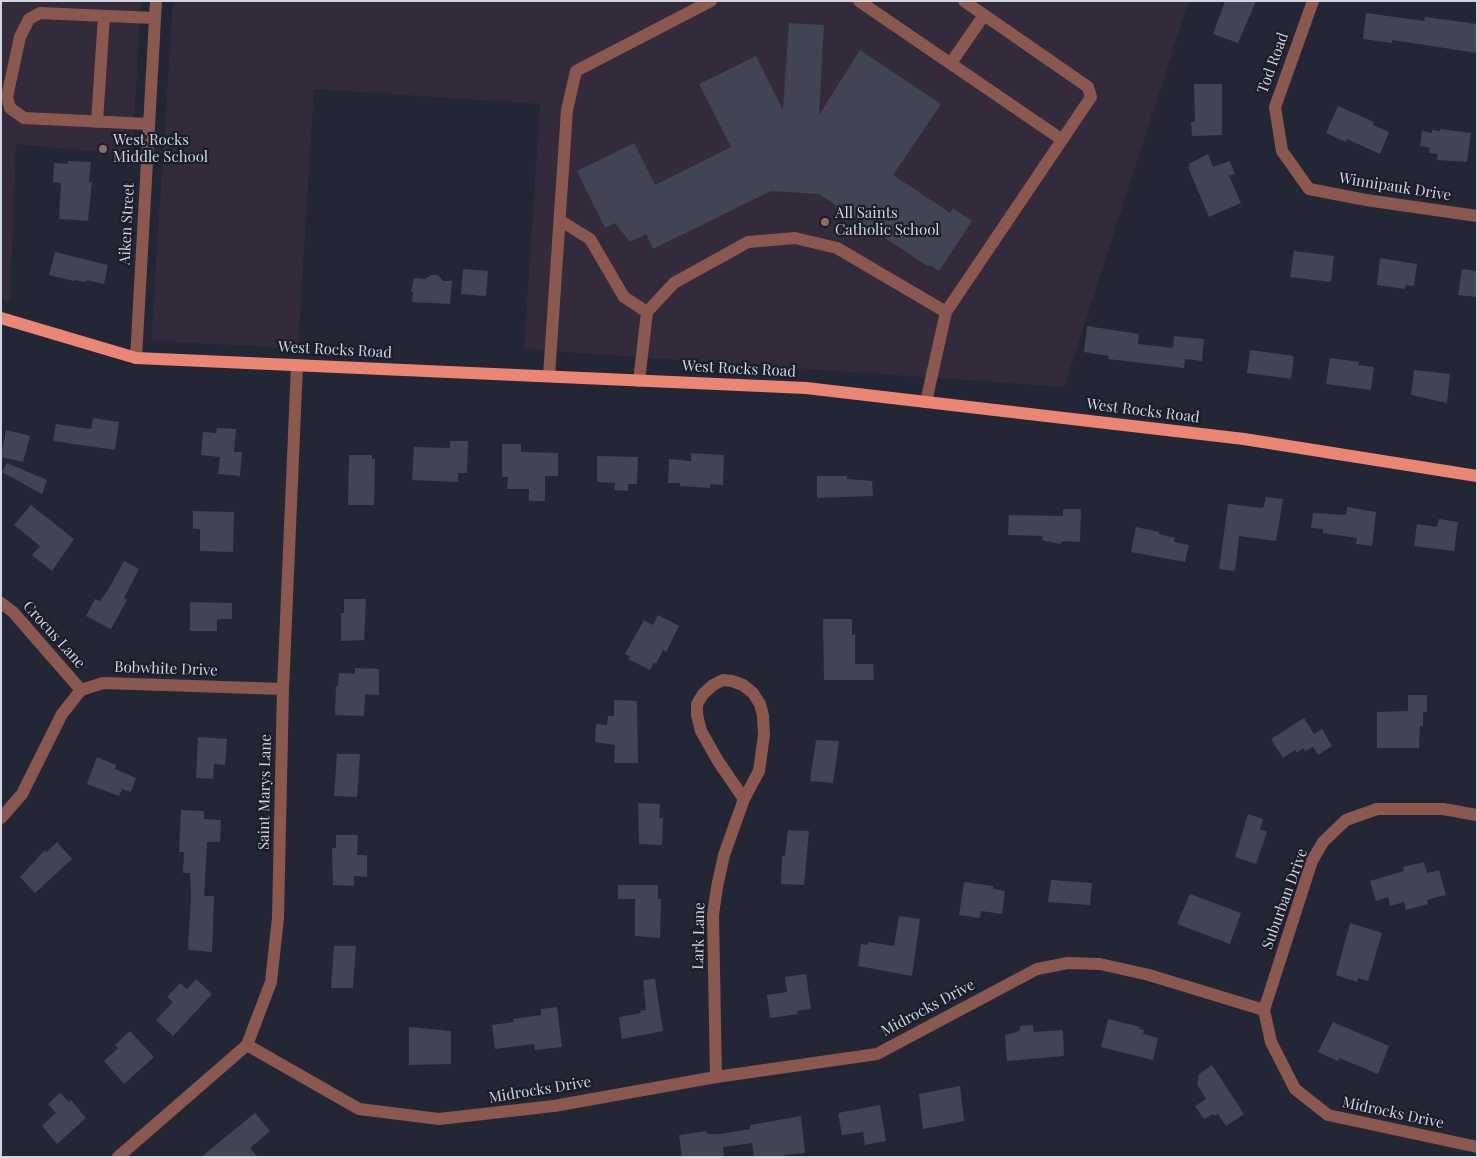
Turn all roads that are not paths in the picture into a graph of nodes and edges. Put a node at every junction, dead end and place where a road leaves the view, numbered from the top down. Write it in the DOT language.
graph roads {
  1 [pos="156,1"];
  2 [pos="712,1"];
  3 [pos="859,1"];
  4 [pos="964,1"];
  5 [pos="1313,1"];
  6 [pos="984,15"];
  7 [pos="104,16"];
  8 [pos="154,18"];
  9 [pos="951,63"];
  10 [pos="97,122"];
  11 [pos="148,124"];
  12 [pos="1061,139"];
  13 [pos="1309,189"];
  14 [pos="1477,216"];
  15 [pos="561,221"];
  16 [pos="647,312"];
  17 [pos="946,312"];
  18 [pos="1,318"];
  19 [pos="136,358"];
  20 [pos="297,365"];
  21 [pos="549,376"];
  22 [pos="639,380"];
  23 [pos="926,402"];
  24 [pos="1477,476"];
  25 [pos="1,604"];
  26 [pos="283,689"];
  27 [pos="81,690"];
  28 [pos="744,799"];
  29 [pos="1477,815"];
  30 [pos="1,818"];
  31 [pos="1264,1010"];
  32 [pos="247,1045"];
  33 [pos="716,1078"];
  34 [pos="1477,1147"];
  35 [pos="118,1157"];
  1 -- 8 [label="street, Aiken Street"];
  2 -- 15 [label="street"];
  3 -- 9 [label="street"];
  4 -- 6 [label="street"];
  5 -- 13 [label="street, Tod Road"];
  6 -- 9 [label="street"];
  6 -- 12 [label="street"];
  7 -- 8 [label="street"];
  7 -- 10 [label="street"];
  7 -- 10 [label="street"];
  8 -- 11 [label="street, Aiken Street"];
  9 -- 12 [label="street"];
  10 -- 11 [label="street"];
  11 -- 19 [label="street, Aiken Street"];
  12 -- 17 [label="street"];
  13 -- 14 [label="street, Winnipauk Drive"];
  15 -- 16 [label="street"];
  15 -- 21 [label="street"];
  16 -- 17 [label="street"];
  16 -- 22 [label="street"];
  17 -- 23 [label="street"];
  18 -- 19 [label="main road, West Rocks Road"];
  19 -- 20 [label="main road, West Rocks Road"];
  20 -- 21 [label="main road, West Rocks Road"];
  20 -- 26 [label="street, Saint Marys Lane"];
  21 -- 22 [label="main road, West Rocks Road"];
  22 -- 23 [label="main road, West Rocks Road"];
  23 -- 24 [label="main road, West Rocks Road"];
  25 -- 27 [label="street, Crocus Lane"];
  26 -- 27 [label="street, Bobwhite Drive"];
  26 -- 32 [label="street, Saint Marys Lane"];
  27 -- 30 [label="street"];
  28 -- 28 [label="street, Lark Lane"];
  28 -- 33 [label="street, Lark Lane"];
  29 -- 31 [label="street, Suburban Drive"];
  31 -- 33 [label="street, Midrocks Drive"];
  31 -- 34 [label="street, Midrocks Drive"];
  32 -- 33 [label="street, Midrocks Drive"];
  32 -- 35 [label="street, Saint Marys Lane"];
}
